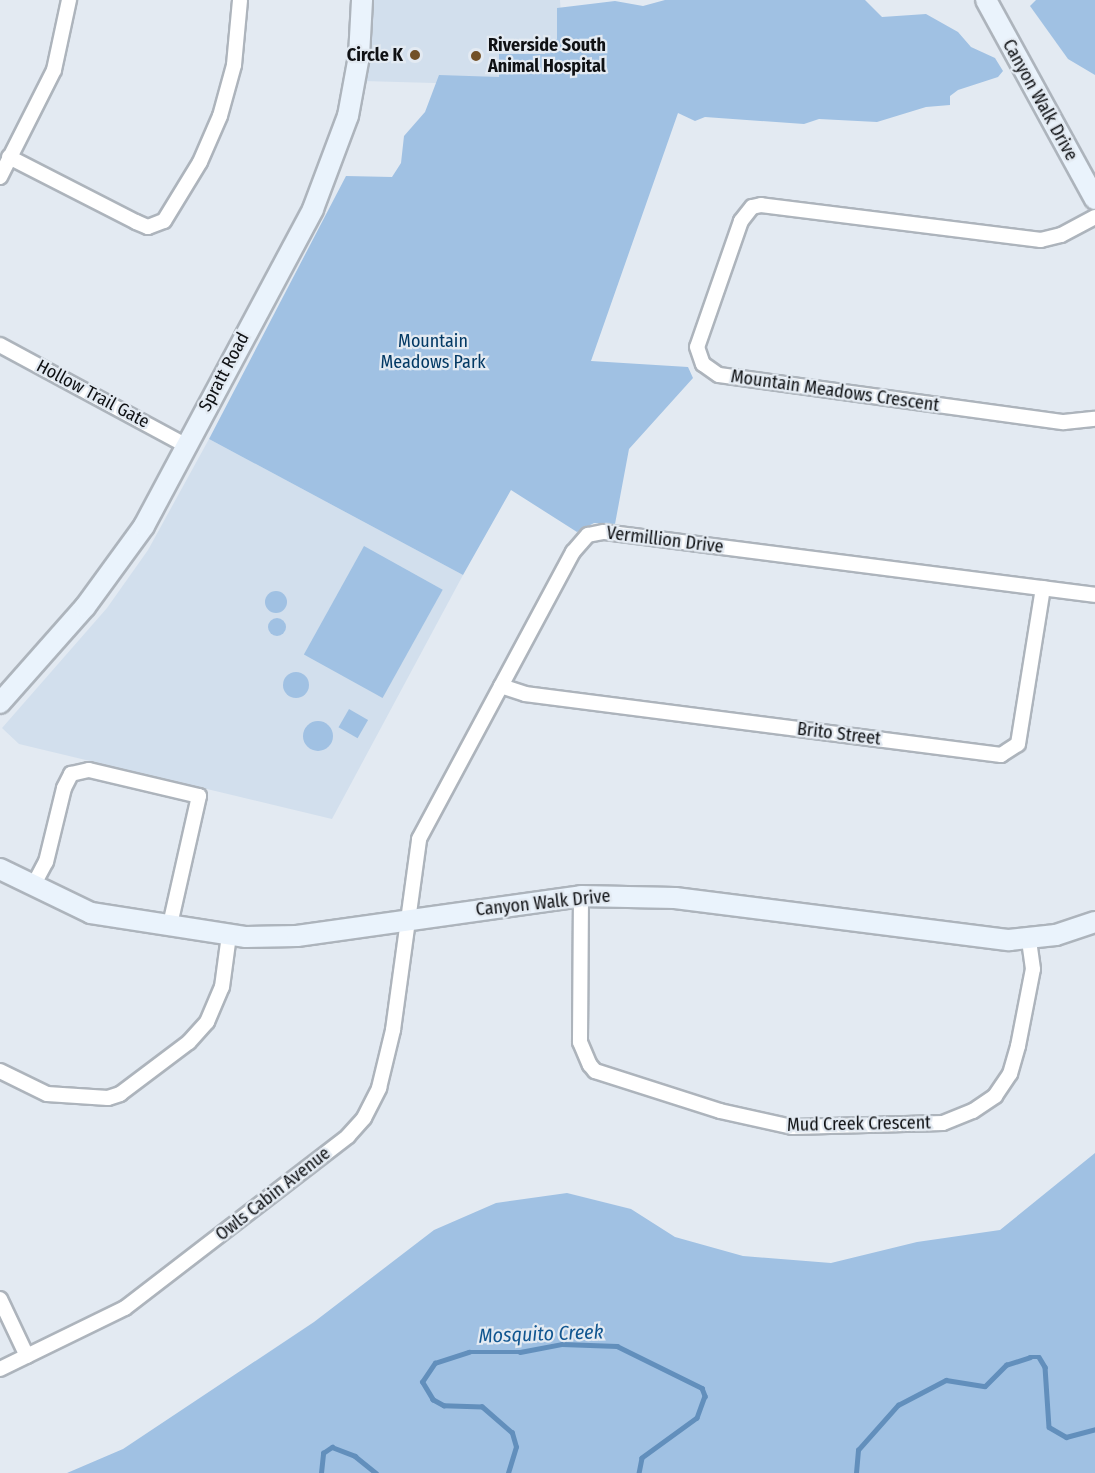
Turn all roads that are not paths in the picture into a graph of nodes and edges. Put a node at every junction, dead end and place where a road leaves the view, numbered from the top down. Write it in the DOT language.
graph roads {
  1 [pos="69,0"];
  2 [pos="240,0"];
  3 [pos="362,0"];
  4 [pos="986,0"];
  5 [pos="9,157"];
  6 [pos="0,177"];
  7 [pos="1095,199"];
  8 [pos="1095,217"];
  9 [pos="0,345"];
  10 [pos="1095,419"];
  11 [pos="185,445"];
  12 [pos="1043,588"];
  13 [pos="1095,595"];
  14 [pos="501,686"];
  15 [pos="0,703"];
  16 [pos="0,869"];
  17 [pos="33,886"];
  18 [pos="581,896"];
  19 [pos="409,918"];
  20 [pos="1095,921"];
  21 [pos="170,925"];
  22 [pos="229,935"];
  23 [pos="1029,939"];
  24 [pos="0,1071"];
  25 [pos="0,1299"];
  26 [pos="27,1356"];
  27 [pos="0,1369"];
  1 -- 5 [label="street"];
  2 -- 5 [label="street"];
  3 -- 11 [label="street, Spratt Road"];
  4 -- 7 [label="street, Canyon Walk Drive"];
  5 -- 6 [label="street"];
  8 -- 10 [label="street, Mountain Meadows Crescent"];
  9 -- 11 [label="street, Hollow Trail Gate"];
  11 -- 15 [label="street, Spratt Road"];
  12 -- 13 [label="street, Vermillion Drive"];
  12 -- 14 [label="street, Vermillion Drive"];
  12 -- 14 [label="street, Brito Street"];
  14 -- 19 [label="street, Vermillion Drive"];
  16 -- 17 [label="street, Canyon Walk Drive"];
  17 -- 21 [label="street, Canyon Walk Drive"];
  17 -- 21 [label="street"];
  18 -- 19 [label="street, Canyon Walk Drive"];
  18 -- 23 [label="street, Canyon Walk Drive"];
  18 -- 23 [label="street, Mud Creek Crescent"];
  19 -- 22 [label="street, Canyon Walk Drive"];
  19 -- 26 [label="street, Owls Cabin Avenue"];
  20 -- 23 [label="street, Canyon Walk Drive"];
  21 -- 22 [label="street, Canyon Walk Drive"];
  22 -- 24 [label="street"];
  25 -- 26 [label="street"];
  26 -- 27 [label="street, Owls Cabin Avenue"];
}
